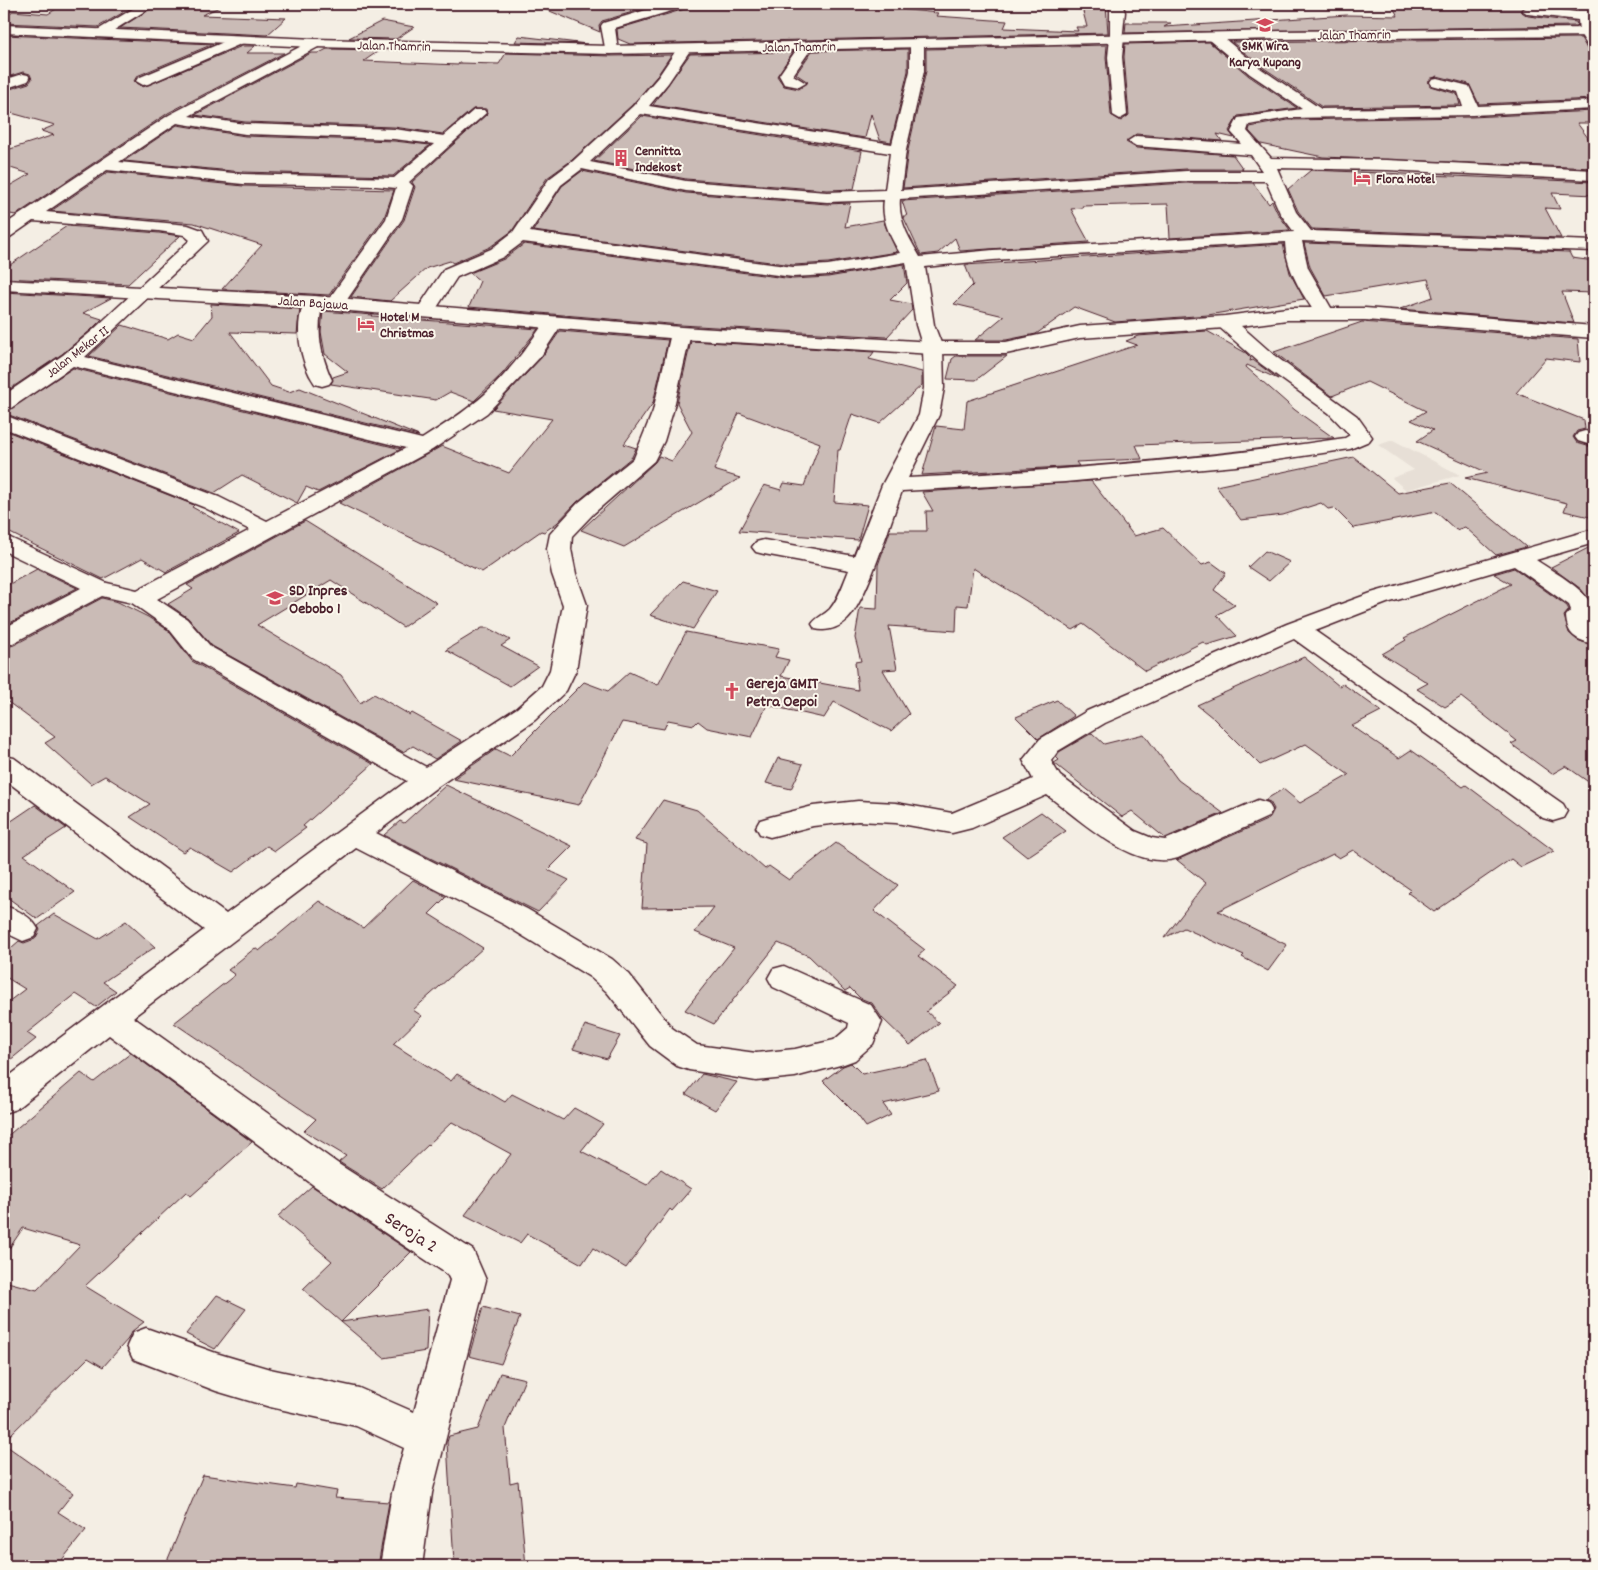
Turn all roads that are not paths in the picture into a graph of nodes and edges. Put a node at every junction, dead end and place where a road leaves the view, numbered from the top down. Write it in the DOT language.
graph roads {
  1 [pos="150,4"];
  2 [pos="679,4"];
  3 [pos="1116,4"];
  4 [pos="1528,10"];
  5 [pos="1584,11"];
  6 [pos="4,29"];
  7 [pos="1590,32"];
  8 [pos="98,34"];
  9 [pos="1214,37"];
  10 [pos="1117,38"];
  11 [pos="238,40"];
  12 [pos="315,43"];
  13 [pos="917,44"];
  14 [pos="1594,45"];
  15 [pos="806,46"];
  16 [pos="684,49"];
  17 [pos="611,50"];
  18 [pos="23,78"];
  19 [pos="143,81"];
  20 [pos="1437,82"];
  21 [pos="799,83"];
  22 [pos="4,85"];
  23 [pos="1594,105"];
  24 [pos="638,108"];
  25 [pos="1472,111"];
  26 [pos="479,113"];
  27 [pos="1317,113"];
  28 [pos="1120,115"];
  29 [pos="174,118"];
  30 [pos="1136,140"];
  31 [pos="447,141"];
  32 [pos="898,150"];
  33 [pos="1253,150"];
  34 [pos="104,164"];
  35 [pos="578,164"];
  36 [pos="1269,170"];
  37 [pos="1594,175"];
  38 [pos="398,183"];
  39 [pos="891,196"];
  40 [pos="30,216"];
  41 [pos="4,233"];
  42 [pos="519,236"];
  43 [pos="1300,237"];
  44 [pos="1594,246"];
  45 [pos="913,259"];
  46 [pos="4,285"];
  47 [pos="145,294"];
  48 [pos="314,302"];
  49 [pos="335,303"];
  50 [pos="425,311"];
  51 [pos="1325,313"];
  52 [pos="555,321"];
  53 [pos="1225,322"];
  54 [pos="1594,332"];
  55 [pos="681,334"];
  56 [pos="933,348"];
  57 [pos="70,359"];
  58 [pos="322,380"];
  59 [pos="4,404"];
  60 [pos="4,421"];
  61 [pos="425,446"];
  62 [pos="893,485"];
  63 [pos="266,529"];
  64 [pos="1594,536"];
  65 [pos="4,542"];
  66 [pos="764,547"];
  67 [pos="1516,557"];
  68 [pos="863,565"];
  69 [pos="99,588"];
  70 [pos="140,598"];
  71 [pos="824,624"];
  72 [pos="1296,629"];
  73 [pos="1594,636"];
  74 [pos="4,638"];
  75 [pos="4,765"];
  76 [pos="427,780"];
  77 [pos="1050,783"];
  78 [pos="1258,810"];
  79 [pos="1553,812"];
  80 [pos="770,827"];
  81 [pos="354,834"];
  82 [pos="227,931"];
  83 [pos="784,978"];
  84 [pos="109,1017"];
  85 [pos="4,1099"];
  86 [pos="146,1346"];
  87 [pos="427,1438"];
  88 [pos="402,1566"];
  1 -- 8 [label="street"];
  2 -- 17 [label="street"];
  3 -- 10 [label="street"];
  4 -- 5 [label="street"];
  5 -- 7 [label="street"];
  6 -- 8 [label="street, Jalan Thamrin"];
  7 -- 9 [label="street, Jalan Thamrin"];
  7 -- 14 [label="street"];
  8 -- 11 [label="street, Jalan Thamrin"];
  9 -- 10 [label="street, Jalan Thamrin"];
  9 -- 27 [label="street"];
  10 -- 13 [label="street, Jalan Thamrin"];
  10 -- 28 [label="street"];
  11 -- 12 [label="street, Jalan Thamrin"];
  11 -- 19 [label="street"];
  12 -- 17 [label="street, Jalan Thamrin"];
  12 -- 29 [label="street"];
  13 -- 15 [label="street, Jalan Thamrin"];
  13 -- 32 [label="street"];
  15 -- 16 [label="street, Jalan Thamrin"];
  15 -- 21 [label="street"];
  16 -- 17 [label="street, Jalan Thamrin"];
  16 -- 24 [label="street"];
  18 -- 22 [label="street"];
  20 -- 25 [label="street"];
  23 -- 25 [label="street"];
  24 -- 32 [label="street"];
  24 -- 35 [label="street"];
  25 -- 27 [label="street"];
  26 -- 31 [label="street"];
  27 -- 33 [label="street"];
  29 -- 31 [label="street"];
  29 -- 34 [label="street"];
  30 -- 33 [label="street"];
  31 -- 38 [label="street"];
  32 -- 39 [label="street"];
  33 -- 36 [label="street"];
  34 -- 38 [label="street"];
  34 -- 40 [label="street"];
  35 -- 39 [label="street"];
  35 -- 42 [label="street"];
  36 -- 37 [label="street"];
  36 -- 39 [label="street"];
  36 -- 43 [label="street"];
  38 -- 49 [label="street"];
  39 -- 45 [label="street"];
  40 -- 41 [label="street"];
  40 -- 47 [label="street, Jalan Mekar II"];
  42 -- 45 [label="street"];
  42 -- 50 [label="street"];
  43 -- 44 [label="street"];
  43 -- 45 [label="street"];
  43 -- 51 [label="street"];
  45 -- 56 [label="street"];
  46 -- 47 [label="street, Jalan Bajawa"];
  47 -- 48 [label="street, Jalan Bajawa"];
  47 -- 57 [label="street, Jalan Mekar II"];
  48 -- 49 [label="street, Jalan Bajawa"];
  48 -- 58 [label="street"];
  49 -- 50 [label="street, Jalan Bajawa"];
  50 -- 52 [label="street, Jalan Bajawa"];
  51 -- 53 [label="street, Jalan Bajawa"];
  51 -- 54 [label="street, Jalan Bajawa"];
  52 -- 55 [label="street, Jalan Bajawa"];
  52 -- 61 [label="street"];
  53 -- 56 [label="street, Jalan Bajawa"];
  53 -- 62 [label="street"];
  55 -- 56 [label="street, Jalan Bajawa"];
  55 -- 76 [label="street"];
  56 -- 62 [label="street"];
  57 -- 59 [label="street, Jalan Mekar II"];
  57 -- 61 [label="street"];
  60 -- 63 [label="street"];
  61 -- 63 [label="street"];
  62 -- 68 [label="street"];
  63 -- 70 [label="street"];
  64 -- 67 [label="street"];
  65 -- 69 [label="street"];
  66 -- 68 [label="street"];
  67 -- 72 [label="street"];
  67 -- 73 [label="street"];
  68 -- 71 [label="street"];
  69 -- 70 [label="street"];
  69 -- 74 [label="street"];
  70 -- 76 [label="street"];
  72 -- 77 [label="street"];
  72 -- 79 [label="street"];
  75 -- 82 [label="street"];
  76 -- 81 [label="street"];
  77 -- 78 [label="street"];
  77 -- 80 [label="street"];
  81 -- 82 [label="street"];
  81 -- 83 [label="street"];
  82 -- 84 [label="street"];
  84 -- 85 [label="street"];
  84 -- 87 [label="street, Seroja 2"];
  86 -- 87 [label="street"];
  87 -- 88 [label="street, Seroja 2"];
}
